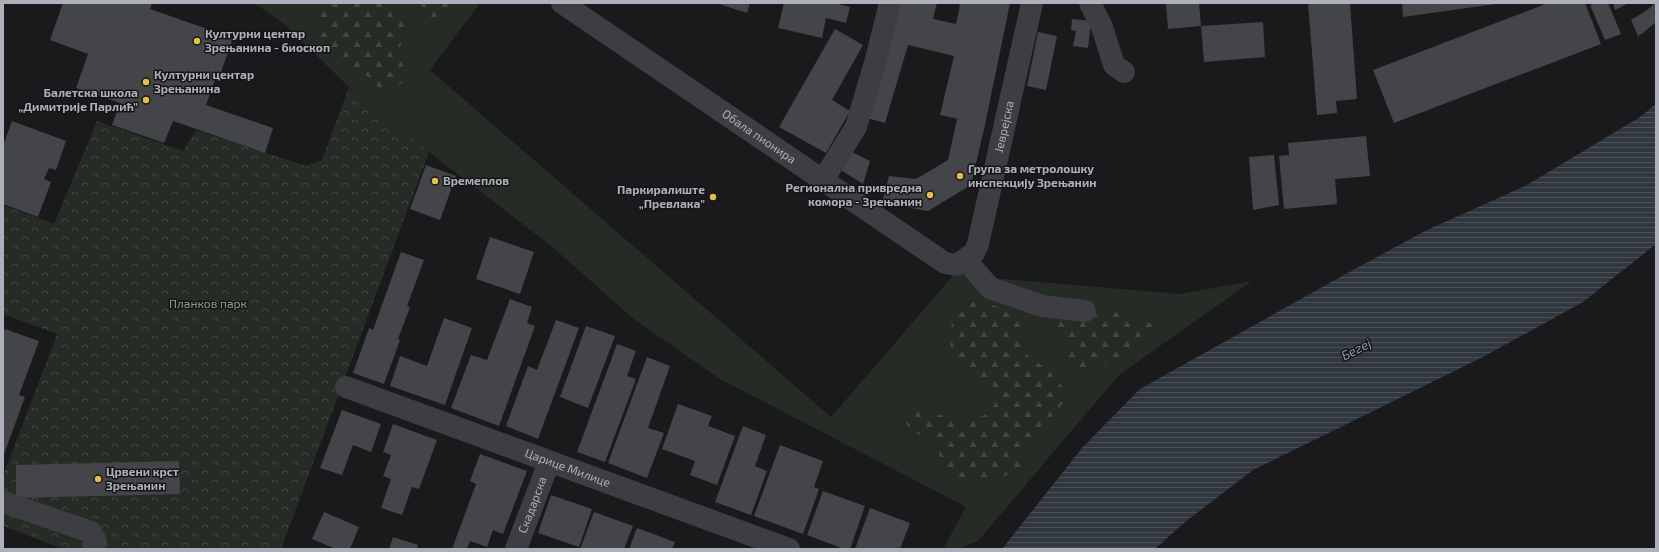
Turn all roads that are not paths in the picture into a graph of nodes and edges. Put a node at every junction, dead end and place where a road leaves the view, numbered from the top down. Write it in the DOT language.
graph roads {
  1 [pos="562,3"];
  2 [pos="890,3"];
  3 [pos="1032,3"];
  4 [pos="1090,3"];
  5 [pos="1124,72"];
  6 [pos="823,180"];
  7 [pos="961,263"];
  8 [pos="1085,311"];
  9 [pos="346,388"];
  10 [pos="549,462"];
  11 [pos="3,502"];
  12 [pos="93,549"];
  13 [pos="516,549"];
  14 [pos="789,549"];
  1 -- 6 [label="street, Обала пионира"];
  2 -- 6 [label="street"];
  3 -- 7 [label="street, Јеврејска"];
  4 -- 5 [label="street"];
  6 -- 7 [label="street, Обала пионира"];
  7 -- 8 [label="street"];
  9 -- 10 [label="street, Царице Милице"];
  10 -- 13 [label="street, Скадарска"];
  10 -- 14 [label="street, Царице Милице"];
  11 -- 12 [label="street"];
}
